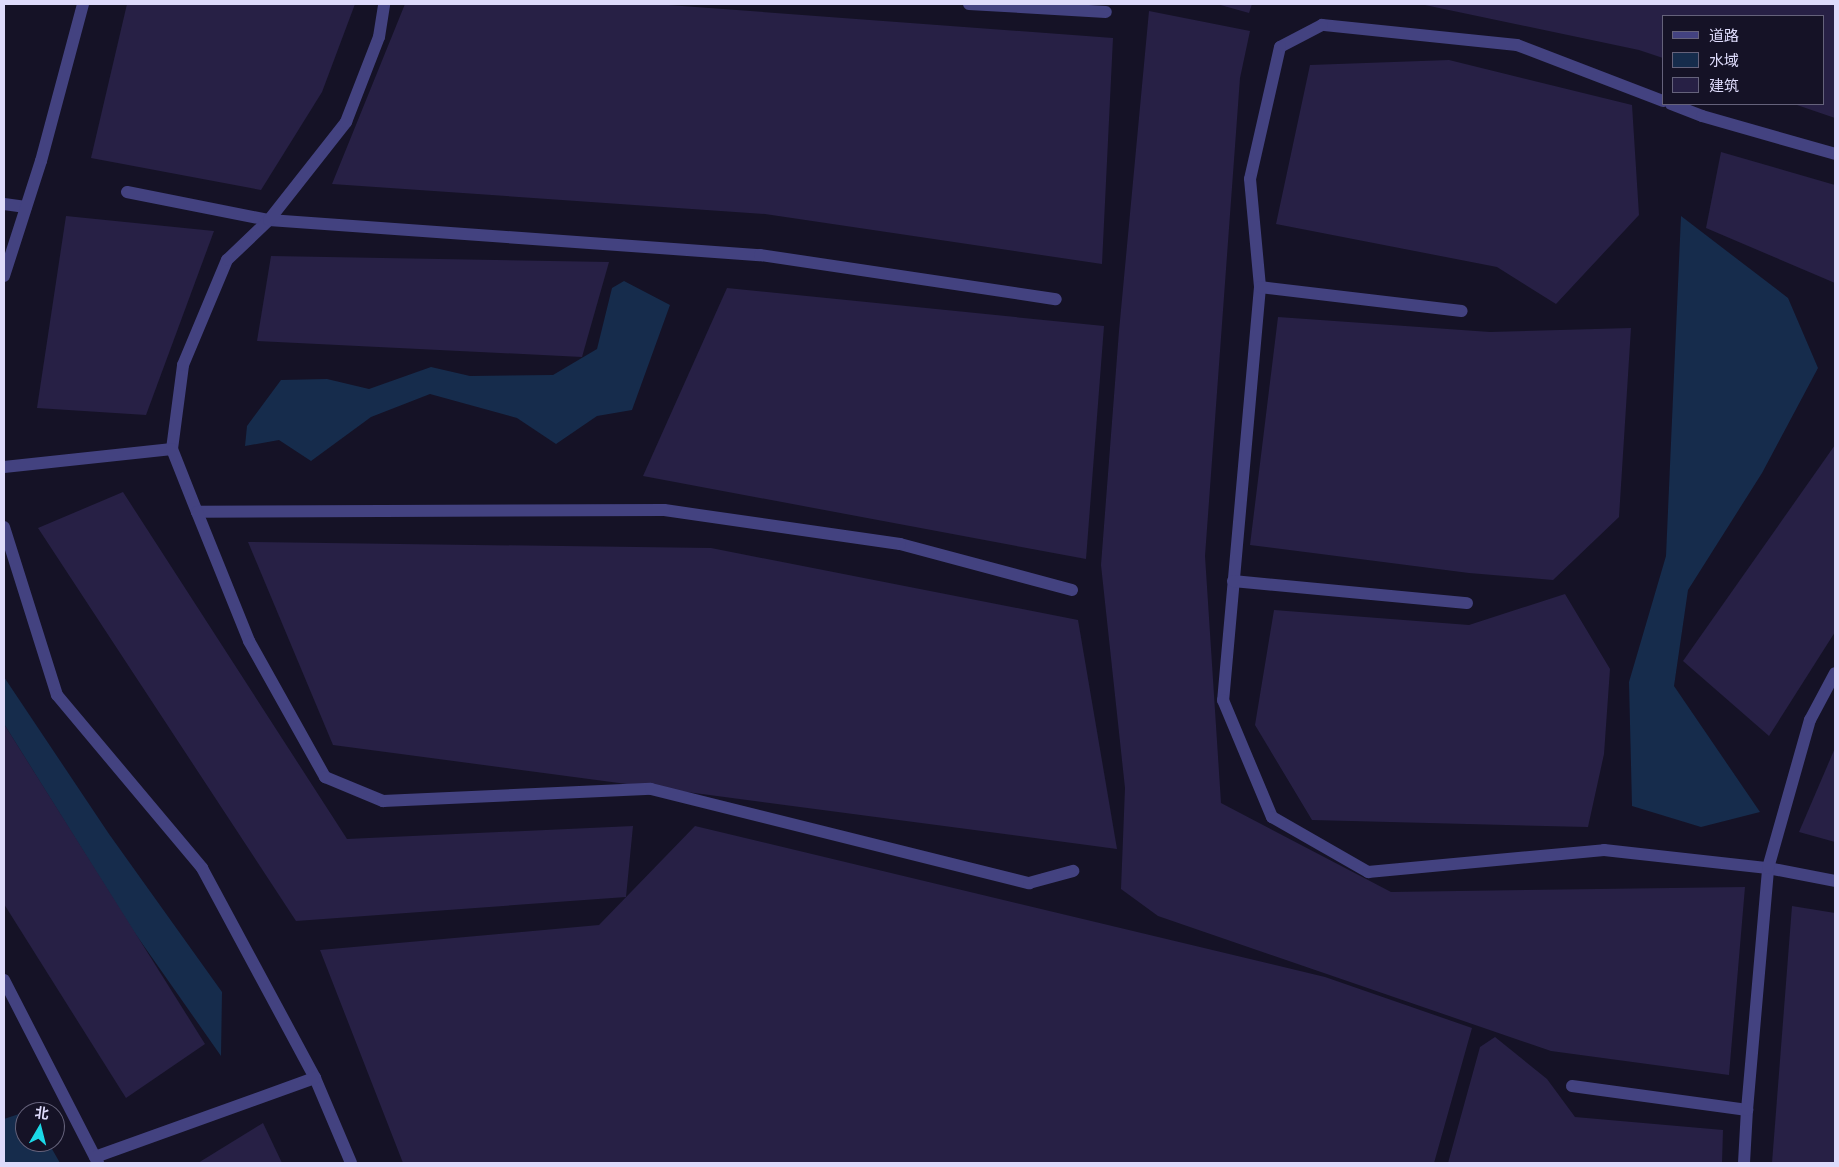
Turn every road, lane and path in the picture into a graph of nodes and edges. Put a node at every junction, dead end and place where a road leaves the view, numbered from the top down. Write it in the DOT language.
graph roads {
  1 [pos="83,4"];
  2 [pos="384,4"];
  3 [pos="969,4"];
  4 [pos="1106,12"];
  5 [pos="1662,100"];
  6 [pos="1674,105"];
  7 [pos="1835,154"];
  8 [pos="127,192"];
  9 [pos="4,204"];
  10 [pos="26,207"];
  11 [pos="268,220"];
  12 [pos="4,276"];
  13 [pos="1260,287"];
  14 [pos="1056,299"];
  15 [pos="1462,311"];
  16 [pos="172,449"];
  17 [pos="4,467"];
  18 [pos="197,512"];
  19 [pos="4,527"];
  20 [pos="1234,581"];
  21 [pos="1072,590"];
  22 [pos="1467,603"];
  23 [pos="1835,673"];
  24 [pos="1768,868"];
  25 [pos="1073,871"];
  26 [pos="1835,881"];
  27 [pos="4,980"];
  28 [pos="315,1078"];
  29 [pos="1572,1086"];
  30 [pos="1746,1110"];
  31 [pos="97,1160"];
  32 [pos="351,1163"];
  33 [pos="1744,1163"];
  1 -- 10 [label="street"];
  2 -- 11 [label="street"];
  3 -- 4 [label="street"];
  5 -- 13 [label="street"];
  6 -- 7 [label="street"];
  8 -- 11 [label="street"];
  9 -- 10 [label="street"];
  10 -- 12 [label="street"];
  11 -- 14 [label="street"];
  11 -- 16 [label="street"];
  13 -- 15 [label="street"];
  13 -- 20 [label="street"];
  16 -- 17 [label="street"];
  16 -- 18 [label="street"];
  18 -- 21 [label="street"];
  18 -- 25 [label="street"];
  19 -- 28 [label="street"];
  20 -- 22 [label="street"];
  20 -- 24 [label="street"];
  23 -- 24 [label="street"];
  24 -- 26 [label="street"];
  24 -- 30 [label="street"];
  27 -- 31 [label="street"];
  28 -- 31 [label="street"];
  28 -- 32 [label="street"];
  29 -- 30 [label="street"];
  30 -- 33 [label="street"];
}
